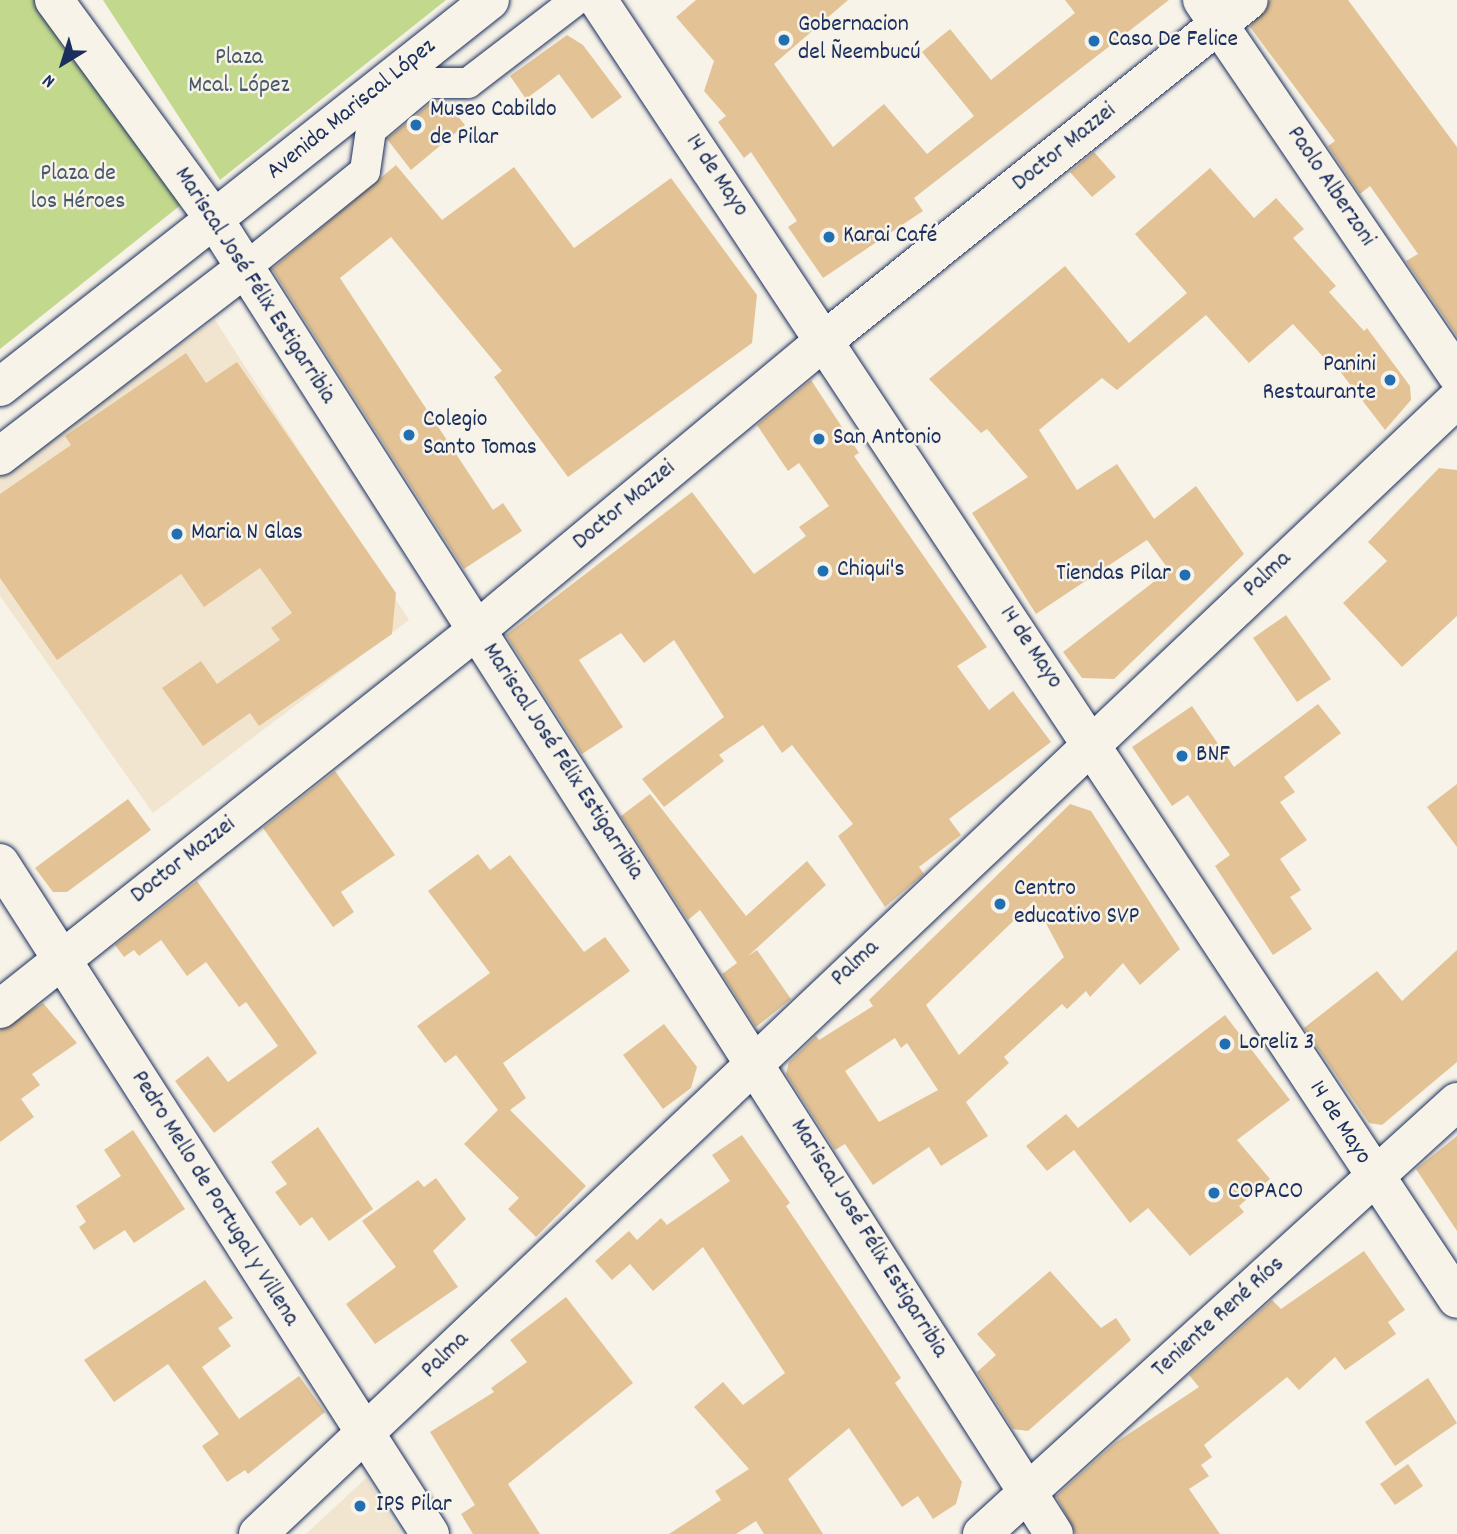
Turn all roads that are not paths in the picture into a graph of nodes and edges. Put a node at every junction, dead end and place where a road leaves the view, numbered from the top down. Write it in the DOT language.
graph roads {
  1 [pos="54,0"];
  2 [pos="490,0"];
  3 [pos="576,0"];
  4 [pos="598,0"];
  5 [pos="1249,0"];
  6 [pos="1211,12"];
  7 [pos="214,219"];
  8 [pos="245,268"];
  9 [pos="825,340"];
  10 [pos="1457,374"];
  11 [pos="0,387"];
  12 [pos="1457,399"];
  13 [pos="0,456"];
  14 [pos="477,629"];
  15 [pos="1092,741"];
  16 [pos="0,863"];
  17 [pos="62,958"];
  18 [pos="0,1009"];
  19 [pos="756,1059"];
  20 [pos="1457,1102"];
  21 [pos="1374,1177"];
  22 [pos="1457,1299"];
  23 [pos="363,1435"];
  24 [pos="1027,1492"];
  25 [pos="258,1534"];
  26 [pos="430,1534"];
  27 [pos="982,1534"];
  28 [pos="1054,1534"];
  1 -- 7 [label="street, Mariscal José Félix Estigarribia"];
  2 -- 7 [label="street, Avenida Mariscal López"];
  3 -- 8 [label="street, Avenida Mariscal López"];
  4 -- 9 [label="street, 14 de Mayo"];
  5 -- 6 [label="street, Doctor Mazzei"];
  6 -- 9 [label="street, Doctor Mazzei"];
  6 -- 10 [label="street, Paolo Alberzoni"];
  7 -- 8 [label="street, Mariscal José Félix Estigarribia"];
  7 -- 11 [label="street, Avenida Mariscal López"];
  8 -- 13 [label="street"];
  8 -- 14 [label="street, Mariscal José Félix Estigarribia"];
  9 -- 14 [label="street, Doctor Mazzei"];
  9 -- 15 [label="street, 14 de Mayo"];
  12 -- 15 [label="street, Palma"];
  14 -- 17 [label="street, Doctor Mazzei"];
  14 -- 19 [label="street, Mariscal José Félix Estigarribia"];
  15 -- 19 [label="street, Palma"];
  15 -- 21 [label="street, 14 de Mayo"];
  16 -- 17 [label="street, Pedro Mello de Portugal y Villena"];
  17 -- 18 [label="street, Doctor Mazzei"];
  17 -- 23 [label="street, Pedro Mello de Portugal y Villena"];
  19 -- 23 [label="street, Palma"];
  19 -- 24 [label="street, Mariscal José Félix Estigarribia"];
  20 -- 21 [label="street, Teniente René Ríos"];
  21 -- 22 [label="street, 14 de Mayo"];
  21 -- 24 [label="street, Teniente René Ríos"];
  23 -- 25 [label="street, Palma"];
  23 -- 26 [label="street, Pedro Mello de Portugal y Villena"];
  24 -- 27 [label="street, Teniente René Ríos"];
  24 -- 28 [label="street, Mariscal José Félix Estigarribia"];
}
